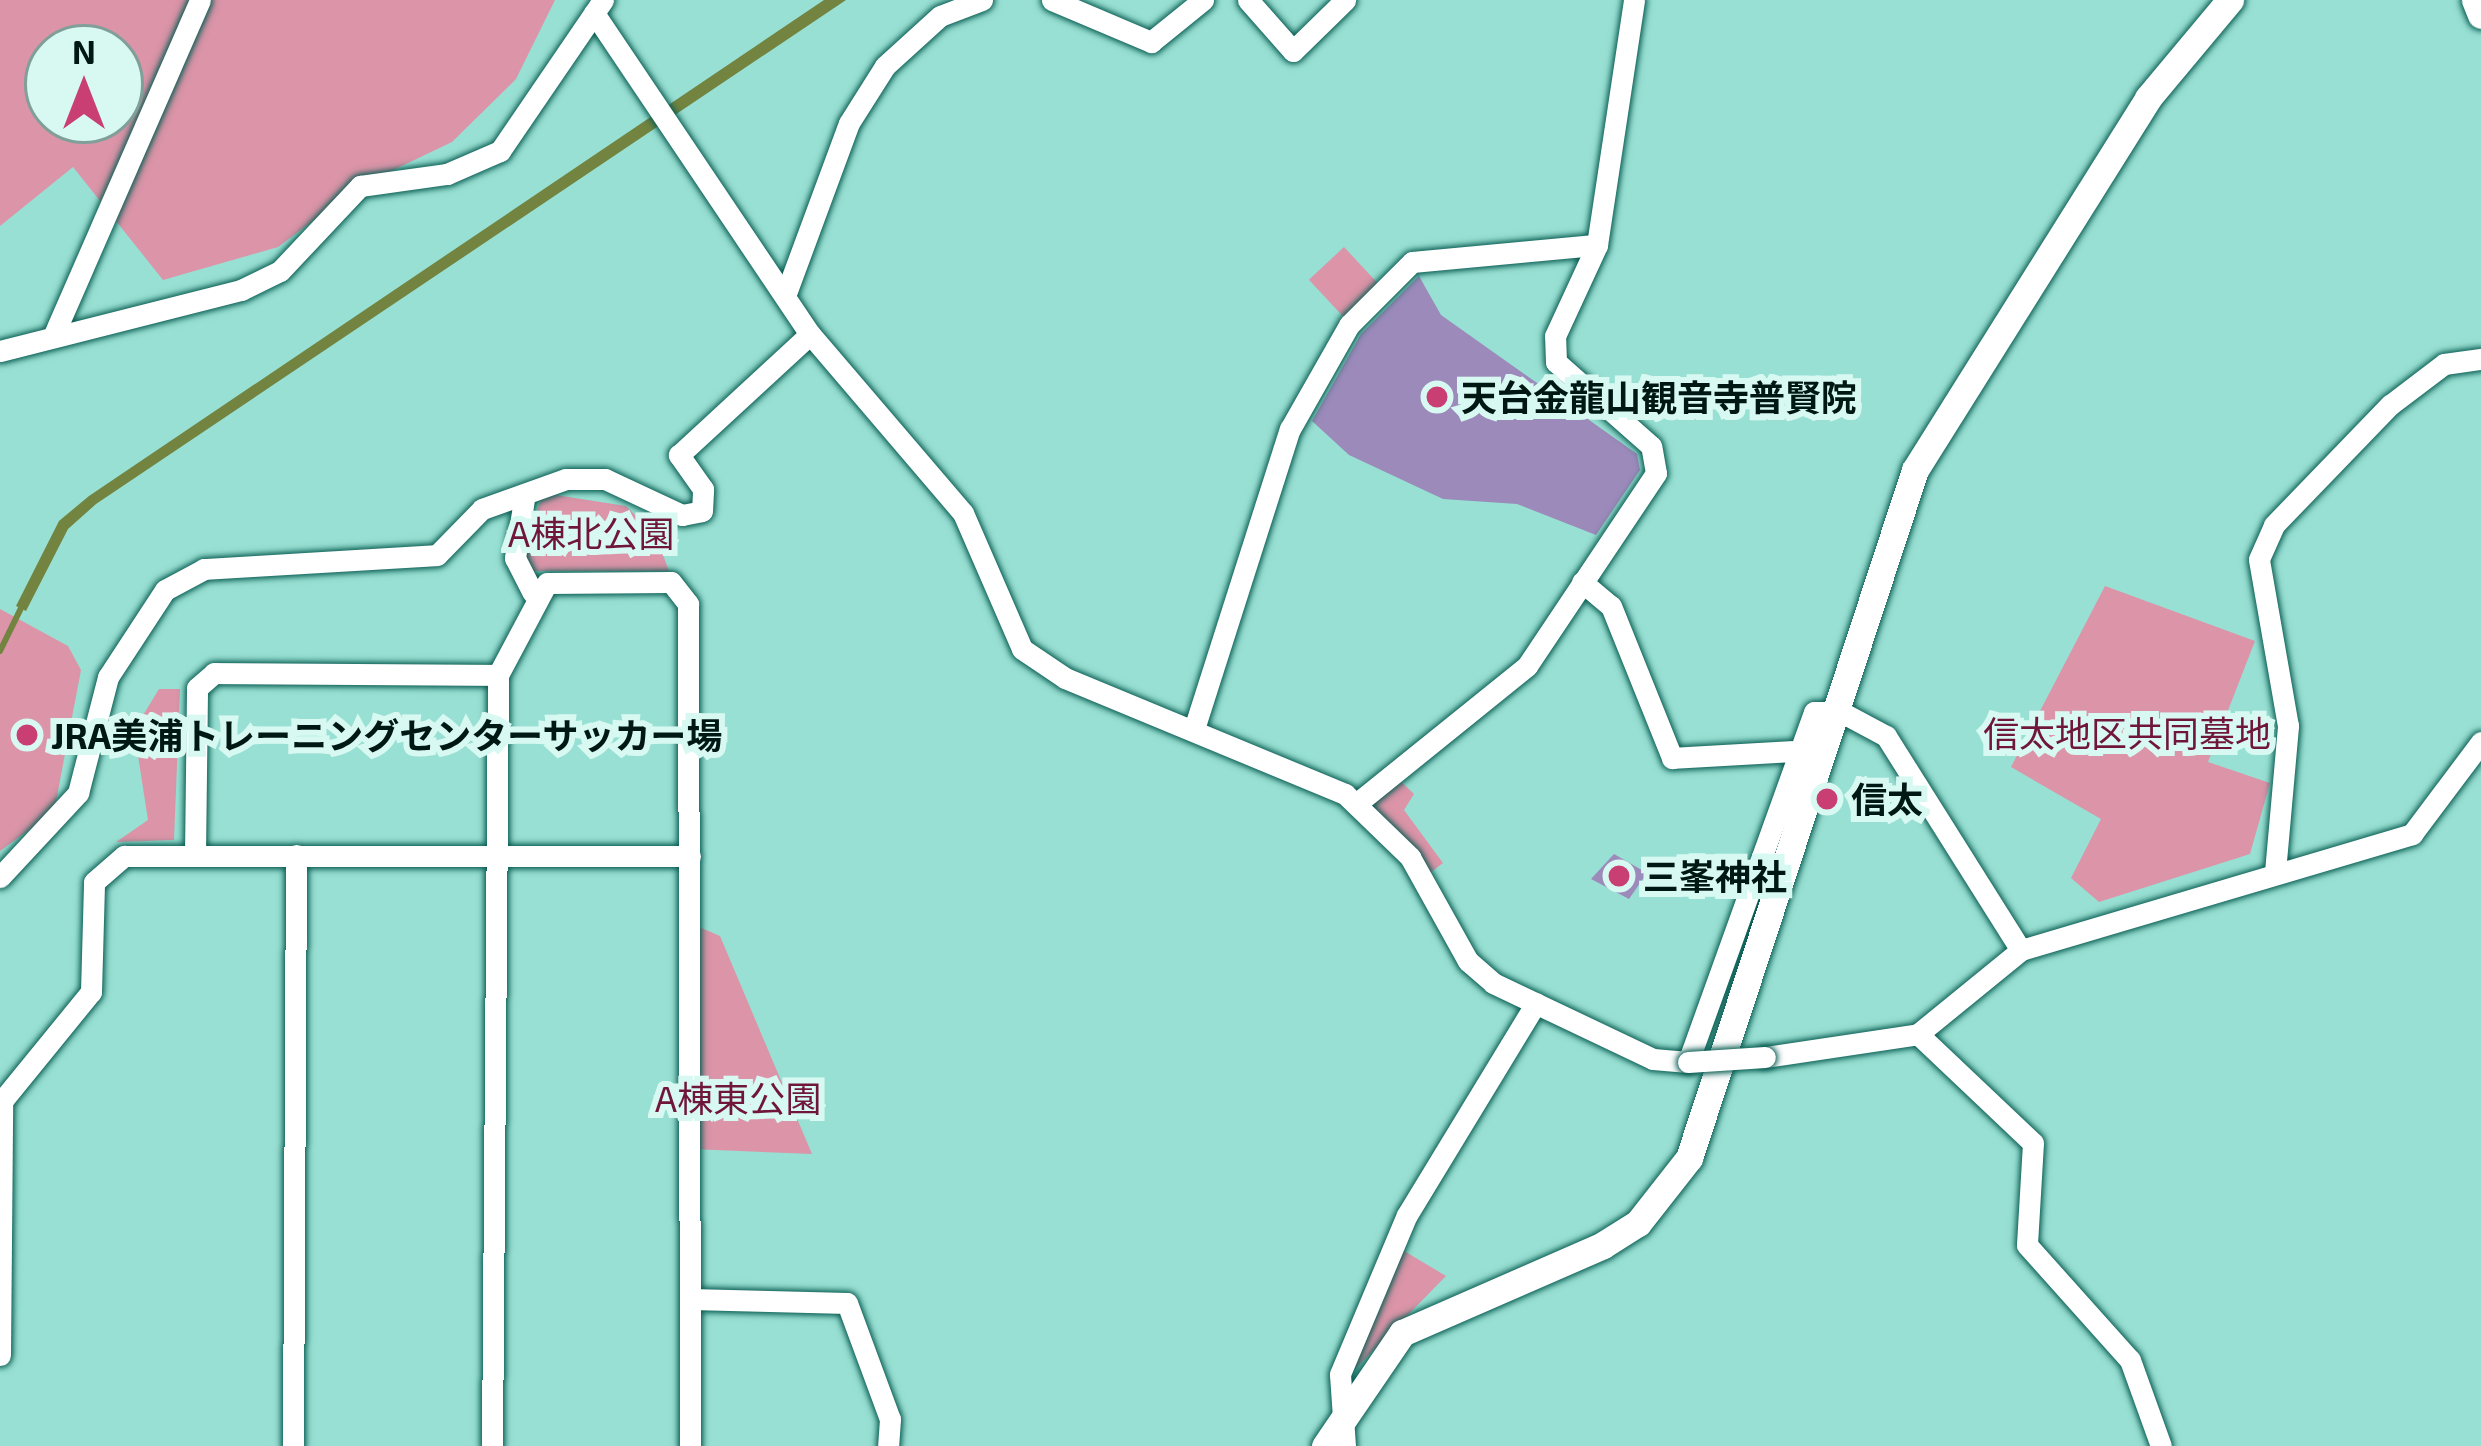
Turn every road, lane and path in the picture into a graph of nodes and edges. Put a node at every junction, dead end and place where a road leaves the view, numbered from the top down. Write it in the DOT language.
graph roads {
  1 [pos="200,0"];
  2 [pos="982,0"];
  3 [pos="1052,0"];
  4 [pos="1203,0"];
  5 [pos="1248,0"];
  6 [pos="1346,0"];
  7 [pos="1634,0"];
  8 [pos="2230,0"];
  9 [pos="2475,0"];
  10 [pos="598,6"];
  11 [pos="2481,15"];
  12 [pos="1597,245"];
  13 [pos="785,296"];
  14 [pos="55,332"];
  15 [pos="810,334"];
  16 [pos="0,351"];
  17 [pos="2481,359"];
  18 [pos="524,499"];
  19 [pos="1582,582"];
  20 [pos="533,592"];
  21 [pos="498,675"];
  22 [pos="1841,712"];
  23 [pos="1194,729"];
  24 [pos="2481,742"];
  25 [pos="1792,751"];
  26 [pos="1356,804"];
  27 [pos="492,854"];
  28 [pos="195,855"];
  29 [pos="296,855"];
  30 [pos="690,856"];
  31 [pos="2275,872"];
  32 [pos="0,877"];
  33 [pos="2021,950"];
  34 [pos="1536,1003"];
  35 [pos="1918,1034"];
  36 [pos="1688,1062"];
  37 [pos="691,1299"];
  38 [pos="0,1355"];
  39 [pos="1336,1439"];
  40 [pos="292,1446"];
  41 [pos="492,1446"];
  42 [pos="690,1446"];
  43 [pos="888,1446"];
  44 [pos="2161,1446"];
  1 -- 14 [label="street"];
  2 -- 13 [label="street"];
  3 -- 4 [label="street"];
  5 -- 6 [label="street"];
  7 -- 12 [label="street"];
  8 -- 22 [label="street"];
  9 -- 11 [label="street"];
  10 -- 13 [label="street"];
  10 -- 14 [label="street"];
  12 -- 19 [label="street"];
  12 -- 23 [label="street"];
  13 -- 15 [label="street"];
  14 -- 16 [label="street"];
  15 -- 18 [label="street"];
  15 -- 23 [label="street"];
  17 -- 31 [label="street"];
  18 -- 20 [label="street"];
  18 -- 32 [label="street"];
  19 -- 25 [label="street"];
  19 -- 26 [label="street"];
  20 -- 21 [label="street"];
  20 -- 30 [label="street"];
  21 -- 27 [label="street"];
  21 -- 28 [label="street"];
  22 -- 25 [label="street"];
  22 -- 33 [label="street"];
  22 -- 39 [label="street"];
  23 -- 26 [label="street"];
  24 -- 31 [label="street"];
  25 -- 36 [label="street"];
  26 -- 34 [label="street"];
  27 -- 29 [label="street"];
  27 -- 30 [label="street"];
  27 -- 41 [label="street"];
  28 -- 29 [label="street"];
  28 -- 38 [label="street"];
  29 -- 40 [label="street"];
  30 -- 37 [label="street"];
  31 -- 33 [label="street"];
  33 -- 35 [label="street"];
  34 -- 36 [label="street"];
  34 -- 39 [label="street"];
  35 -- 36 [label="street, bridge"];
  35 -- 44 [label="street"];
  37 -- 42 [label="street"];
  37 -- 43 [label="street"];
}
